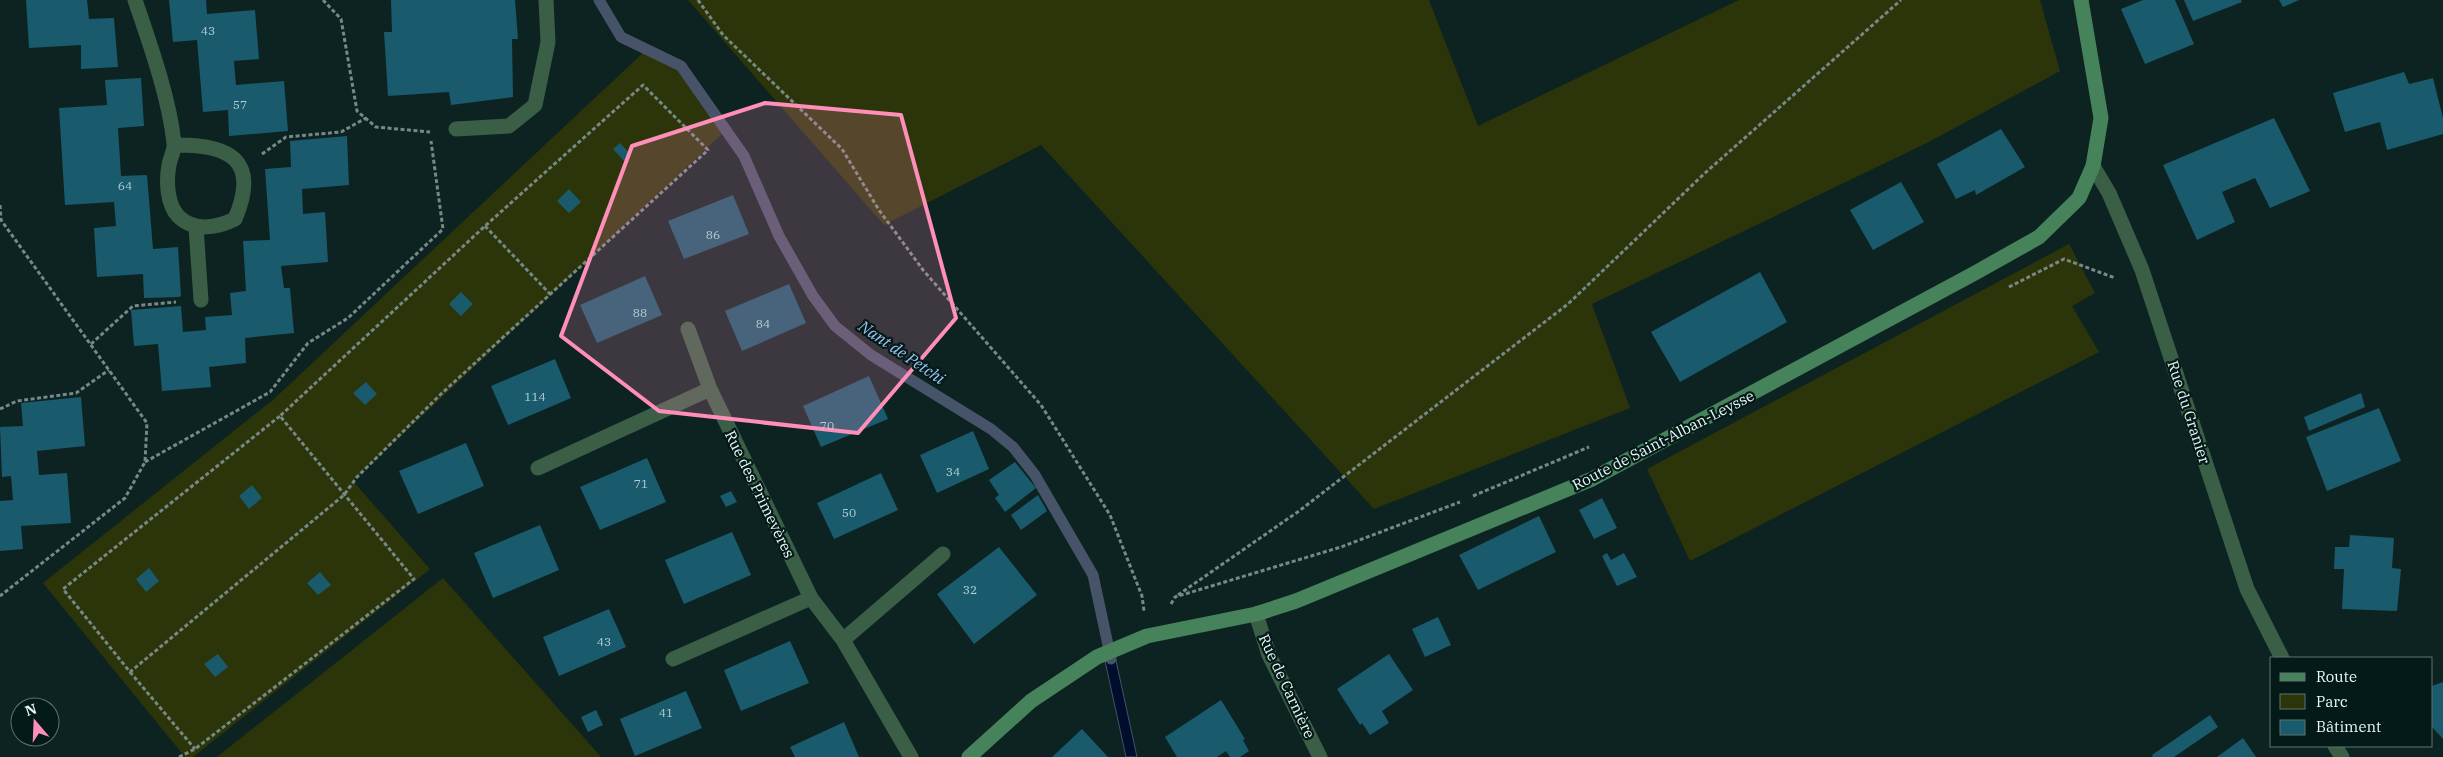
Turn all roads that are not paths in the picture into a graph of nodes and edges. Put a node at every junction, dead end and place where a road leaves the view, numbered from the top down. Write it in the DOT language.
graph roads {
  1 [pos="135,0"];
  2 [pos="546,0"];
  3 [pos="2081,0"];
  4 [pos="456,129"];
  5 [pos="174,145"];
  6 [pos="2093,166"];
  7 [pos="196,227"];
  8 [pos="201,300"];
  9 [pos="688,329"];
  10 [pos="710,389"];
  11 [pos="538,468"];
  12 [pos="943,554"];
  13 [pos="811,598"];
  14 [pos="1256,614"];
  15 [pos="843,640"];
  16 [pos="2281,657"];
  17 [pos="673,659"];
  18 [pos="911,757"];
  19 [pos="968,757"];
  20 [pos="1320,757"];
  1 -- 5 [label="street"];
  2 -- 4 [label="street"];
  3 -- 6 [label="main road, Route de Saint-Alban-Leysse"];
  5 -- 7 [label="street"];
  5 -- 7 [label="street"];
  6 -- 14 [label="main road, Route de Saint-Alban-Leysse"];
  6 -- 16 [label="street, Rue du Granier"];
  7 -- 8 [label="street"];
  9 -- 10 [label="street, Rue des Primevères"];
  10 -- 11 [label="street"];
  10 -- 13 [label="street, Rue des Primevères"];
  12 -- 15 [label="street"];
  13 -- 15 [label="street, Rue des Primevères"];
  13 -- 17 [label="street"];
  14 -- 19 [label="main road, Route de Saint-Alban-Leysse"];
  14 -- 20 [label="street, Rue de Carnière"];
  15 -- 18 [label="street, Rue des Primevères"];
}
